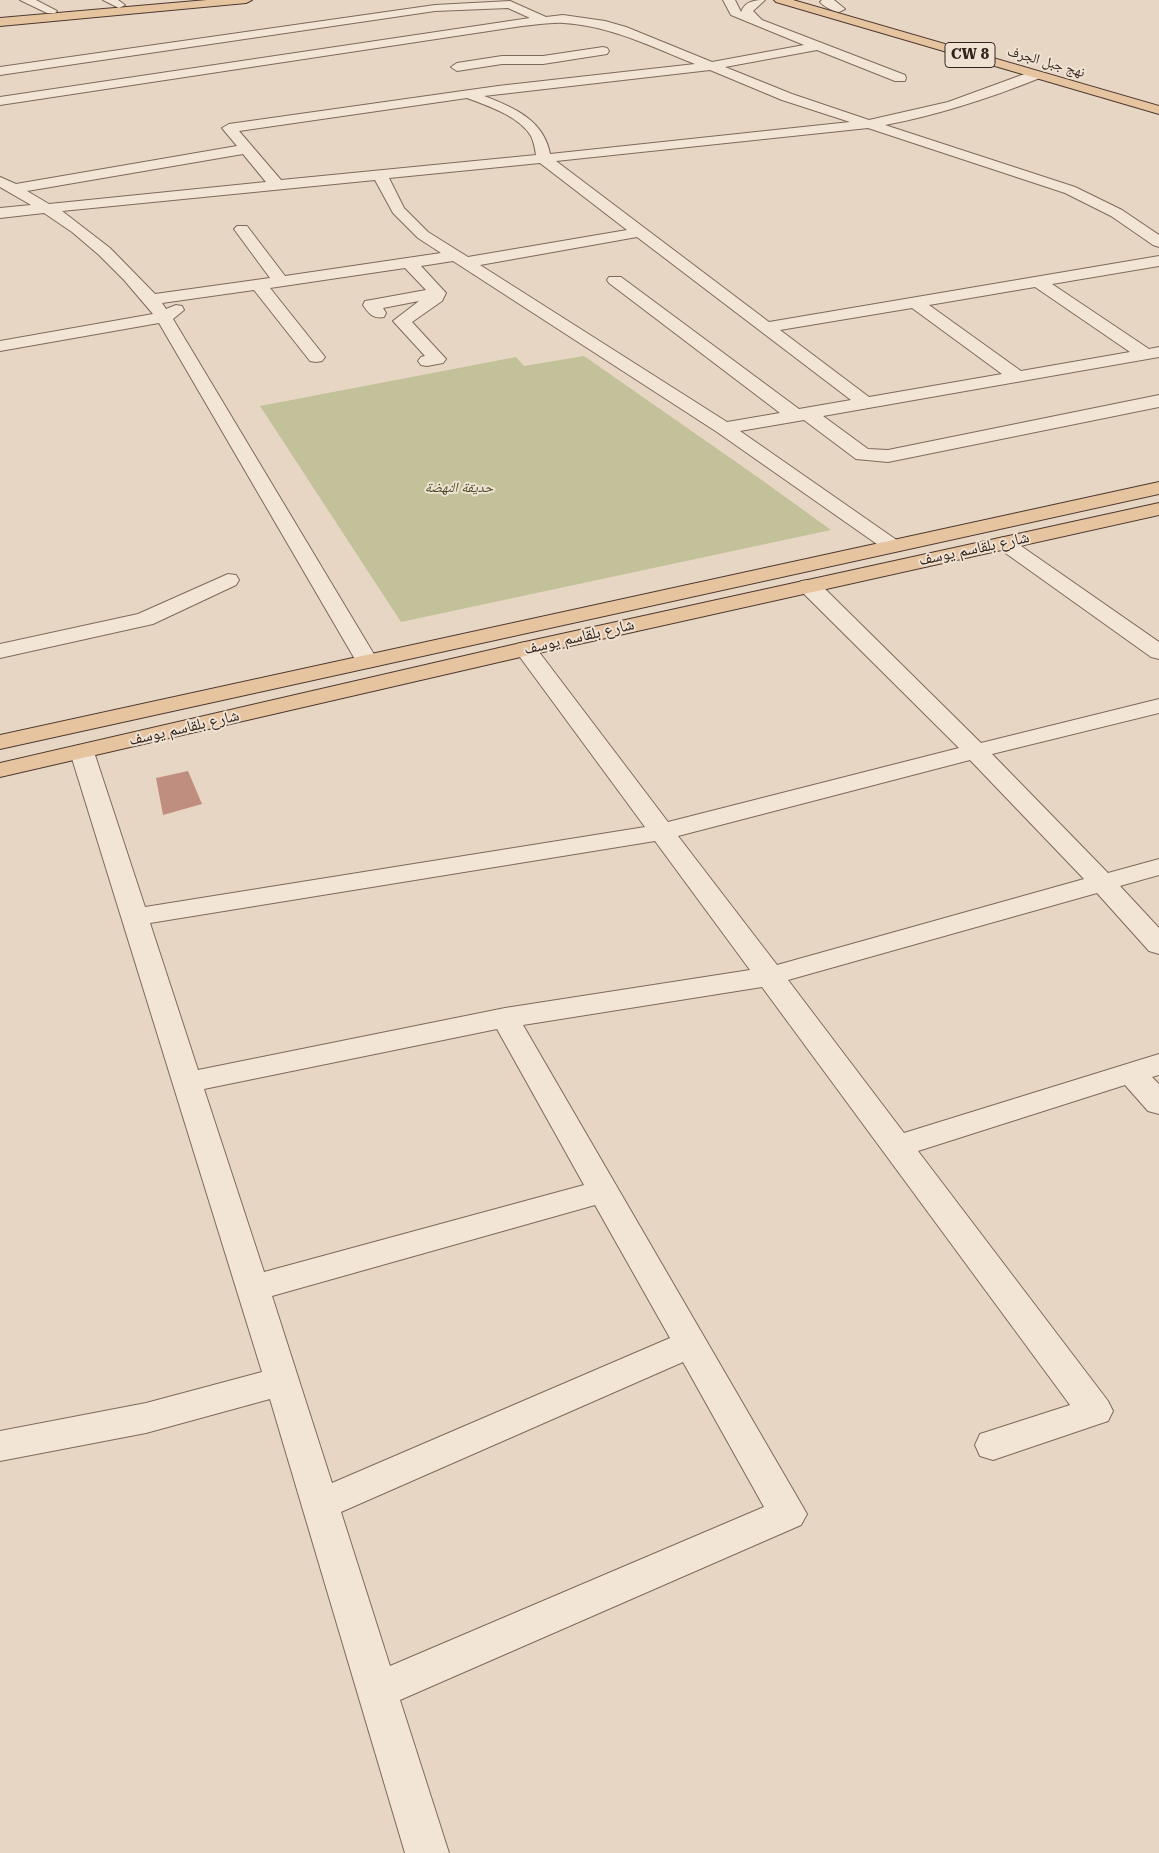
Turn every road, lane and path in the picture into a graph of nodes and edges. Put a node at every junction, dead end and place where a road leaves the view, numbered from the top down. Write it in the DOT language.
graph roads {
  1 [pos="26,0"];
  2 [pos="184,0"];
  3 [pos="246,0"];
  4 [pos="729,0"];
  5 [pos="759,0"];
  6 [pos="780,0"];
  7 [pos="808,0"];
  8 [pos="828,0"];
  9 [pos="114,3"];
  10 [pos="839,9"];
  11 [pos="51,11"];
  12 [pos="0,17"];
  13 [pos="544,20"];
  14 [pos="0,22"];
  15 [pos="758,23"];
  16 [pos="180,30"];
  17 [pos="209,40"];
  18 [pos="819,46"];
  19 [pos="603,51"];
  20 [pos="519,60"];
  21 [pos="248,65"];
  22 [pos="712,66"];
  23 [pos="457,67"];
  24 [pos="0,71"];
  25 [pos="1035,75"];
  26 [pos="900,78"];
  27 [pos="557,83"];
  28 [pos="468,94"];
  29 [pos="0,101"];
  30 [pos="1159,102"];
  31 [pos="1159,110"];
  32 [pos="868,124"];
  33 [pos="246,149"];
  34 [pos="544,159"];
  35 [pos="380,174"];
  36 [pos="276,184"];
  37 [pos="7,185"];
  38 [pos="43,207"];
  39 [pos="0,213"];
  40 [pos="242,229"];
  41 [pos="640,232"];
  42 [pos="1159,242"];
  43 [pos="462,259"];
  44 [pos="1159,261"];
  45 [pos="409,263"];
  46 [pos="615,280"];
  47 [pos="1037,281"];
  48 [pos="281,282"];
  49 [pos="258,284"];
  50 [pos="206,292"];
  51 [pos="438,293"];
  52 [pos="151,300"];
  53 [pos="915,302"];
  54 [pos="378,312"];
  55 [pos="164,317"];
  56 [pos="767,327"];
  57 [pos="0,346"];
  58 [pos="1152,353"];
  59 [pos="316,357"];
  60 [pos="427,360"];
  61 [pos="1018,377"];
  62 [pos="1159,401"];
  63 [pos="868,404"];
  64 [pos="802,415"];
  65 [pos="724,428"];
  66 [pos="1159,488"];
  67 [pos="1159,508"];
  68 [pos="1004,543"];
  69 [pos="891,545"];
  70 [pos="228,580"];
  71 [pos="809,586"];
  72 [pos="525,649"];
  73 [pos="0,651"];
  74 [pos="1159,652"];
  75 [pos="367,662"];
  76 [pos="1159,706"];
  77 [pos="0,742"];
  78 [pos="976,751"];
  79 [pos="82,752"];
  80 [pos="0,770"];
  81 [pos="662,832"];
  82 [pos="1159,867"];
  83 [pos="1104,883"];
  84 [pos="134,917"];
  85 [pos="1159,945"];
  86 [pos="771,976"];
  87 [pos="505,1018"];
  88 [pos="1145,1068"];
  89 [pos="188,1082"];
  90 [pos="1159,1103"];
  91 [pos="898,1146"];
  92 [pos="604,1192"];
  93 [pos="252,1288"];
  94 [pos="691,1344"];
  95 [pos="282,1381"];
  96 [pos="993,1444"];
  97 [pos="0,1446"];
  98 [pos="319,1505"];
  99 [pos="376,1692"];
  100 [pos="427,1853"];
  1 -- 11 [label="street"];
  2 -- 9 [label="main road"];
  3 -- 14 [label="main road"];
  4 -- 15 [label="street"];
  5 -- 15 [label="street"];
  6 -- 25 [label="main road, نهج جبل الجرف / CW 8"];
  7 -- 10 [label="main road, نهج جبل الجرف / CW 8"];
  8 -- 10 [label="street"];
  9 -- 11 [label="main road"];
  10 -- 30 [label="main road, نهج جبل الجرف / CW 8"];
  11 -- 12 [label="main road"];
  13 -- 17 [label="street"];
  13 -- 21 [label="street"];
  13 -- 22 [label="street"];
  15 -- 18 [label="street"];
  16 -- 17 [label="street"];
  17 -- 21 [label="street"];
  17 -- 24 [label="street"];
  18 -- 22 [label="street"];
  18 -- 26 [label="street"];
  19 -- 20 [label="street"];
  20 -- 23 [label="street"];
  20 -- 27 [label="street"];
  21 -- 29 [label="street"];
  22 -- 27 [label="street"];
  22 -- 32 [label="street"];
  25 -- 31 [label="main road, نهج جبل الجرف / CW 8"];
  25 -- 32 [label="street"];
  27 -- 28 [label="street"];
  28 -- 33 [label="street"];
  28 -- 34 [label="street"];
  32 -- 34 [label="street"];
  32 -- 42 [label="street"];
  33 -- 36 [label="street"];
  33 -- 37 [label="street"];
  34 -- 35 [label="street"];
  34 -- 41 [label="street"];
  35 -- 36 [label="street"];
  35 -- 43 [label="street"];
  36 -- 38 [label="street"];
  37 -- 38 [label="street"];
  38 -- 39 [label="street"];
  38 -- 52 [label="street"];
  40 -- 48 [label="street"];
  41 -- 43 [label="street"];
  41 -- 56 [label="street"];
  43 -- 45 [label="street"];
  43 -- 65 [label="street"];
  44 -- 47 [label="street"];
  45 -- 48 [label="street"];
  45 -- 51 [label="street"];
  46 -- 64 [label="street"];
  47 -- 53 [label="street"];
  47 -- 58 [label="street"];
  48 -- 49 [label="street"];
  49 -- 50 [label="street"];
  49 -- 59 [label="street"];
  50 -- 52 [label="street"];
  50 -- 55 [label="street"];
  51 -- 54 [label="street"];
  51 -- 60 [label="street"];
  52 -- 55 [label="street"];
  53 -- 56 [label="street"];
  53 -- 61 [label="street"];
  55 -- 57 [label="street"];
  55 -- 75 [label="street"];
  56 -- 63 [label="street"];
  58 -- 61 [label="street"];
  61 -- 63 [label="street"];
  62 -- 64 [label="street"];
  63 -- 64 [label="street"];
  64 -- 65 [label="street"];
  65 -- 69 [label="street"];
  66 -- 69 [label="main road, شارع بلقاسم يوسف"];
  67 -- 68 [label="main road, شارع بلقاسم يوسف"];
  68 -- 71 [label="main road, شارع بلقاسم يوسف"];
  68 -- 74 [label="street"];
  69 -- 75 [label="main road, شارع بلقاسم يوسف"];
  70 -- 73 [label="street"];
  71 -- 72 [label="main road, شارع بلقاسم يوسف"];
  71 -- 78 [label="street"];
  72 -- 79 [label="main road, شارع بلقاسم يوسف"];
  72 -- 81 [label="street"];
  75 -- 77 [label="main road, شارع بلقاسم يوسف"];
  76 -- 78 [label="street"];
  78 -- 81 [label="street"];
  78 -- 83 [label="street"];
  79 -- 80 [label="main road, شارع بلقاسم يوسف"];
  79 -- 84 [label="street"];
  81 -- 84 [label="street"];
  81 -- 86 [label="street"];
  82 -- 83 [label="street"];
  83 -- 85 [label="street"];
  83 -- 86 [label="street"];
  84 -- 89 [label="street"];
  86 -- 87 [label="street"];
  86 -- 91 [label="street"];
  87 -- 89 [label="street"];
  87 -- 92 [label="street"];
  88 -- 90 [label="street"];
  88 -- 91 [label="street"];
  89 -- 93 [label="street"];
  91 -- 96 [label="street"];
  92 -- 93 [label="street"];
  92 -- 94 [label="street"];
  93 -- 95 [label="street"];
  94 -- 98 [label="street"];
  94 -- 99 [label="street"];
  95 -- 97 [label="street"];
  95 -- 98 [label="street"];
  98 -- 99 [label="street"];
  99 -- 100 [label="street"];
}
